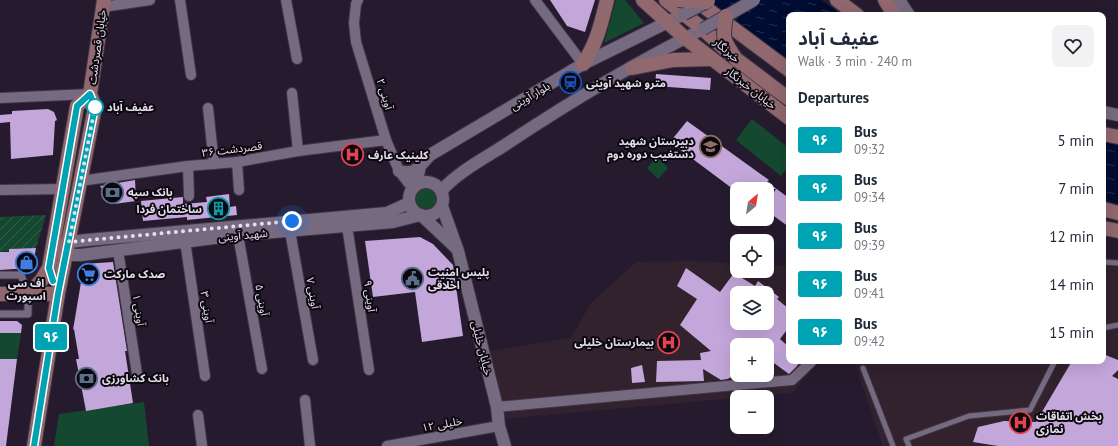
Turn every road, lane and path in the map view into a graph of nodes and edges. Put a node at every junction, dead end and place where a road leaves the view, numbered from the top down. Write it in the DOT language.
graph roads {
  1 [pos="150,0"];
  2 [pos="180,0"];
  3 [pos="286,0"];
  4 [pos="358,0"];
  5 [pos="535,0"];
  6 [pos="607,0"];
  7 [pos="643,0"];
  8 [pos="666,0"];
  9 [pos="678,0"];
  10 [pos="754,0"];
  11 [pos="837,0"];
  12 [pos="885,0"];
  13 [pos="899,0"];
  14 [pos="704,1"];
  15 [pos="103,4"];
  16 [pos="854,12"];
  17 [pos="892,12"];
  18 [pos="907,12"];
  19 [pos="684,14"];
  20 [pos="726,16"];
  21 [pos="667,22"];
  22 [pos="703,29"];
  23 [pos="685,38"];
  24 [pos="296,59"];
  25 [pos="712,59"];
  26 [pos="736,59"];
  27 [pos="583,64"];
  28 [pos="632,68"];
  29 [pos="786,68"];
  30 [pos="191,75"];
  31 [pos="292,93"];
  32 [pos="90,94"];
  33 [pos="786,97"];
  34 [pos="0,98"];
  35 [pos="208,108"];
  36 [pos="1106,113"];
  37 [pos="1118,115"];
  38 [pos="786,116"];
  39 [pos="1106,135"];
  40 [pos="1118,137"];
  41 [pos="386,140"];
  42 [pos="298,151"];
  43 [pos="237,162"];
  44 [pos="214,164"];
  45 [pos="188,166"];
  46 [pos="420,166"];
  47 [pos="399,171"];
  48 [pos="80,181"];
  49 [pos="414,187"];
  50 [pos="63,189"];
  51 [pos="0,190"];
  52 [pos="239,190"];
  53 [pos="441,191"];
  54 [pos="189,196"];
  55 [pos="410,203"];
  56 [pos="442,206"];
  57 [pos="1106,210"];
  58 [pos="1118,213"];
  59 [pos="421,215"];
  60 [pos="1106,219"];
  61 [pos="1118,221"];
  62 [pos="347,226"];
  63 [pos="1106,229"];
  64 [pos="290,231"];
  65 [pos="1118,231"];
  66 [pos="238,235"];
  67 [pos="1118,237"];
  68 [pos="1106,238"];
  69 [pos="185,241"];
  70 [pos="52,248"];
  71 [pos="67,248"];
  72 [pos="118,250"];
  73 [pos="458,250"];
  74 [pos="1106,262"];
  75 [pos="1118,263"];
  76 [pos="49,268"];
  77 [pos="0,275"];
  78 [pos="0,294"];
  79 [pos="28,294"];
  80 [pos="58,294"];
  81 [pos="0,314"];
  82 [pos="1118,325"];
  83 [pos="1106,327"];
  84 [pos="313,360"];
  85 [pos="809,364"];
  86 [pos="1053,364"];
  87 [pos="863,368"];
  88 [pos="262,369"];
  89 [pos="369,370"];
  90 [pos="137,374"];
  91 [pos="205,376"];
  92 [pos="305,400"];
  93 [pos="497,407"];
  94 [pos="198,414"];
  95 [pos="499,426"];
  96 [pos="34,446"];
  97 [pos="202,446"];
  98 [pos="310,446"];
  99 [pos="388,446"];
  100 [pos="505,446"];
  101 [pos="893,446"];
  102 [pos="909,446"];
  1 -- 15 [label="street"];
  2 -- 30 [label="street"];
  3 -- 24 [label="street"];
  4 -- 41 [label="street, ۲ آوینی"];
  5 -- 27 [label="street"];
  6 -- 27 [label="main road"];
  7 -- 21 [label="main road, خبرنگار"];
  8 -- 19 [label="main road, خبرنگار"];
  9 -- 14 [label="main road, bridge"];
  10 -- 20 [label="street, bridge"];
  11 -- 16 [label="main road"];
  12 -- 17 [label="main road"];
  13 -- 18 [label="street"];
  14 -- 19 [label="street, بلوار آوینی, bridge"];
  14 -- 29 [label="main road"];
  15 -- 32 [label="main road, خیابان قصردشت"];
  19 -- 21 [label="street, بلوار آوینی"];
  19 -- 22 [label="main road, خبرنگار"];
  20 -- 22 [label="street, bridge"];
  20 -- 26 [label="main road, bridge"];
  21 -- 23 [label="main road, خبرنگار"];
  21 -- 27 [label="street, بلوار آوینی"];
  22 -- 23 [label="street"];
  22 -- 26 [label="main road, خبرنگار"];
  23 -- 25 [label="main road, خبرنگار"];
  23 -- 28 [label="street"];
  25 -- 28 [label="main road"];
  25 -- 38 [label="main road, خیابان خبرنگار"];
  26 -- 33 [label="main road, خبرنگار"];
  27 -- 46 [label="street, بلوار آوینی"];
  28 -- 53 [label="street"];
  31 -- 42 [label="street"];
  32 -- 34 [label="street"];
  32 -- 48 [label="main road, خیابان قصردشت"];
  32 -- 50 [label="main road, خیابان قصردشت"];
  35 -- 44 [label="street"];
  36 -- 37 [label="street"];
  39 -- 40 [label="main road"];
  41 -- 42 [label="street, ۳۶ قصردشت"];
  41 -- 47 [label="street, ۲ آوینی"];
  42 -- 43 [label="street, ۳۶ قصردشت"];
  43 -- 44 [label="street, ۳۶ قصردشت"];
  43 -- 52 [label="street"];
  44 -- 45 [label="street, ۳۶ قصردشت"];
  45 -- 48 [label="street, ۳۶ قصردشت"];
  45 -- 54 [label="street"];
  46 -- 47 [label="street"];
  46 -- 49 [label="street"];
  47 -- 49 [label="street, ۲ آوینی"];
  48 -- 71 [label="main road, خیابان قصردشت"];
  49 -- 53 [label="street"];
  49 -- 55 [label="street"];
  50 -- 51 [label="street"];
  50 -- 70 [label="main road, خیابان قصردشت"];
  53 -- 56 [label="street"];
  55 -- 59 [label="street"];
  55 -- 71 [label="street, شهید آوینی"];
  56 -- 59 [label="street"];
  56 -- 73 [label="street, خیابان خلیلی"];
  57 -- 58 [label="main road"];
  59 -- 62 [label="street, شهید آوینی"];
  59 -- 73 [label="street"];
  60 -- 61 [label="main road"];
  62 -- 64 [label="street, شهید آوینی"];
  62 -- 89 [label="street, ۹ آوینی"];
  63 -- 65 [label="main road"];
  64 -- 66 [label="street, شهید آوینی"];
  64 -- 84 [label="street, ۷ آوینی"];
  66 -- 69 [label="street, شهید آوینی"];
  66 -- 88 [label="street, ۵ آوینی"];
  67 -- 68 [label="main road"];
  69 -- 72 [label="street, شهید آوینی"];
  69 -- 91 [label="street, ۳ آوینی"];
  70 -- 71 [label="street"];
  70 -- 76 [label="main road, خیابان قصردشت"];
  71 -- 72 [label="street, شهید آوینی"];
  71 -- 80 [label="main road, خیابان قصردشت"];
  72 -- 90 [label="street, ۱ آوینی"];
  73 -- 93 [label="street, خیابان خلیلی"];
  74 -- 75 [label="lane"];
  76 -- 79 [label="main road, خیابان قصردشت"];
  76 -- 80 [label="lane"];
  77 -- 79 [label="street"];
  78 -- 79 [label="main road"];
  79 -- 80 [label="main road"];
  79 -- 81 [label="street"];
  80 -- 96 [label="main road, خیابان قصردشت"];
  82 -- 83 [label="lane"];
  85 -- 93 [label="street"];
  86 -- 102 [label="lane"];
  87 -- 101 [label="lane"];
  92 -- 98 [label="street"];
  93 -- 95 [label="street, خیابان خلیلی"];
  94 -- 97 [label="street"];
  95 -- 99 [label="street, ۱۲ خلیلی"];
  95 -- 100 [label="street, خیابان خلیلی"];
}
